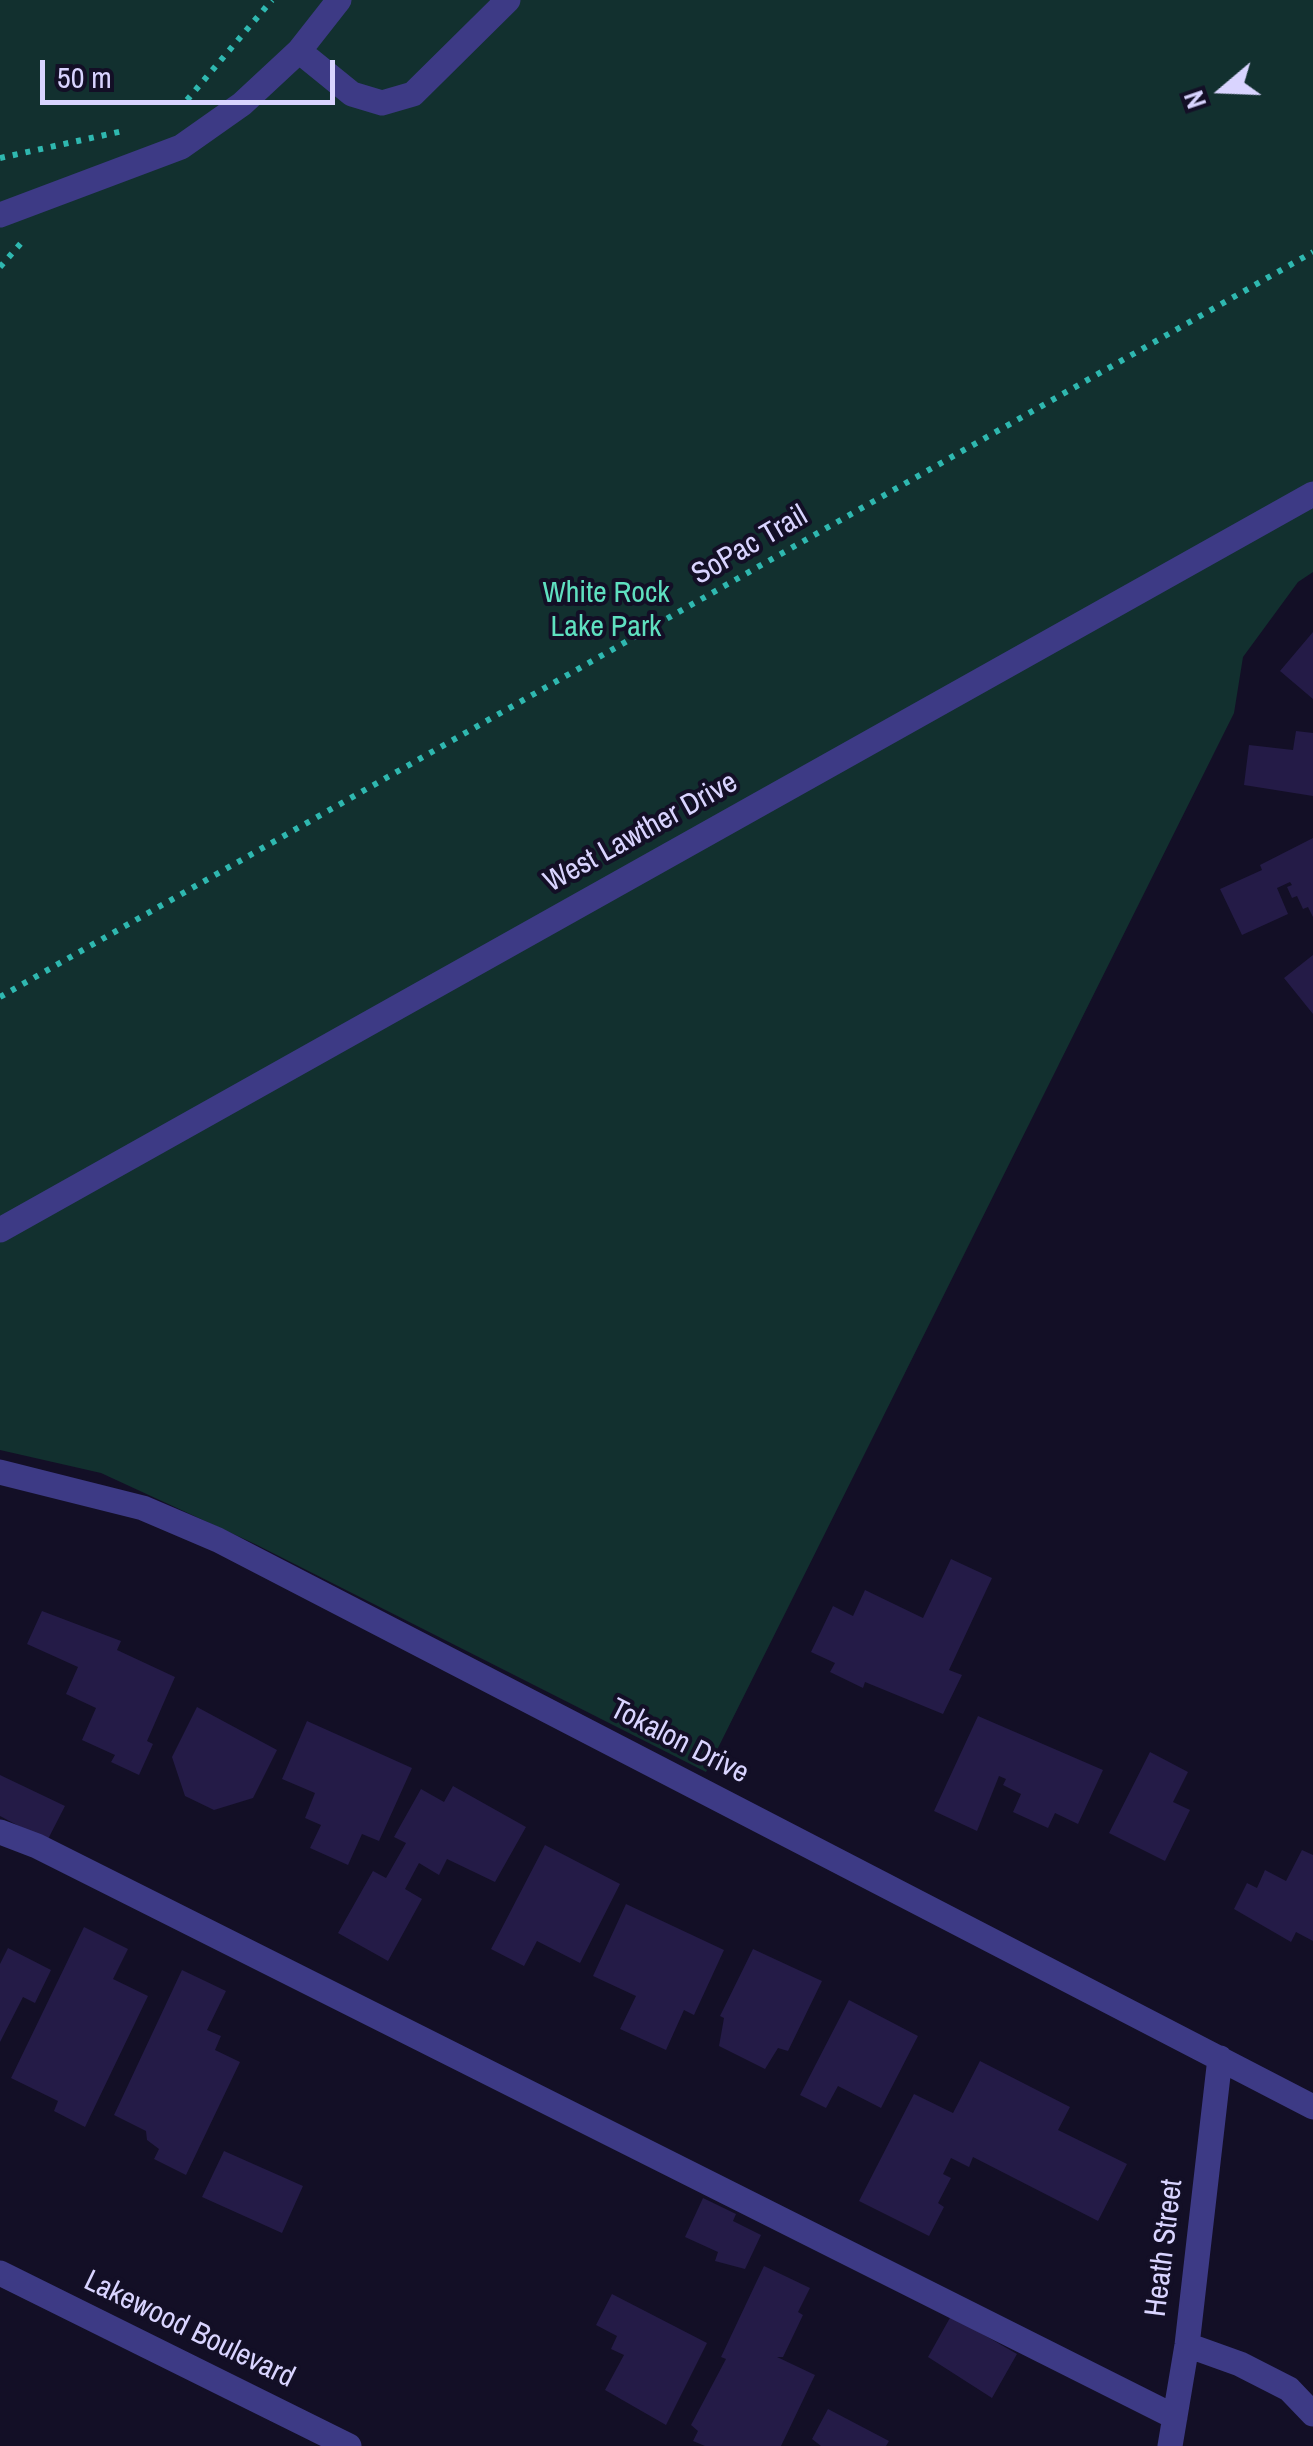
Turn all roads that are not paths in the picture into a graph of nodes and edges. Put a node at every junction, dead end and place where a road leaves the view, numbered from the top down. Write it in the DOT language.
graph roads {
  1 [pos="339,0"];
  2 [pos="508,0"];
  3 [pos="300,52"];
  4 [pos="0,215"];
  5 [pos="1313,494"];
  6 [pos="0,1230"];
  7 [pos="0,1472"];
  8 [pos="0,1832"];
  9 [pos="1220,2058"];
  10 [pos="1313,2107"];
  11 [pos="0,2273"];
  12 [pos="1187,2345"];
  13 [pos="1313,2414"];
  14 [pos="1175,2417"];
  15 [pos="349,2446"];
  16 [pos="1170,2446"];
  1 -- 3 [label="street"];
  2 -- 3 [label="street"];
  3 -- 4 [label="street"];
  5 -- 6 [label="street, West Lawther Drive"];
  7 -- 9 [label="street, Tokalon Drive"];
  8 -- 14 [label="street"];
  9 -- 10 [label="street, Tokalon Drive"];
  9 -- 12 [label="street, Heath Street"];
  11 -- 15 [label="street, Lakewood Boulevard"];
  12 -- 13 [label="street"];
  12 -- 14 [label="street, Heath Street"];
  14 -- 16 [label="street, Heath Street"];
}
